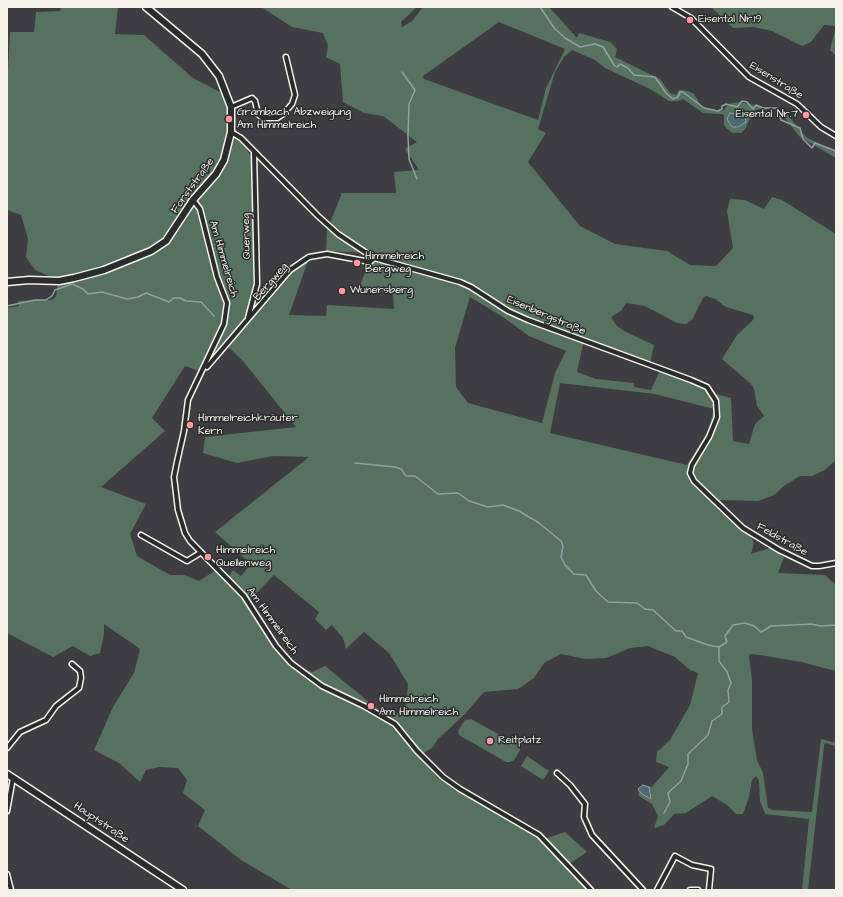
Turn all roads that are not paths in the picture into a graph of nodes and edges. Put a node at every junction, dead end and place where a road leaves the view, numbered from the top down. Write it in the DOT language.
graph roads {
  1 [pos="146,7"];
  2 [pos="672,7"];
  3 [pos="286,57"];
  4 [pos="231,107"];
  5 [pos="231,132"];
  6 [pos="836,136"];
  7 [pos="254,152"];
  8 [pos="193,200"];
  9 [pos="374,258"];
  10 [pos="7,282"];
  11 [pos="248,319"];
  12 [pos="203,371"];
  13 [pos="743,528"];
  14 [pos="141,535"];
  15 [pos="200,553"];
  16 [pos="836,562"];
  17 [pos="72,664"];
  18 [pos="7,748"];
  19 [pos="557,773"];
  20 [pos="7,774"];
  21 [pos="13,778"];
  22 [pos="7,811"];
  23 [pos="7,874"];
  24 [pos="11,890"];
  25 [pos="183,890"];
  26 [pos="591,890"];
  27 [pos="643,890"];
  28 [pos="657,890"];
  29 [pos="690,890"];
  30 [pos="698,890"];
  31 [pos="710,890"];
  1 -- 4 [label="street, Forststraße"];
  2 -- 6 [label="street, Eisenstraße"];
  3 -- 4 [label="street"];
  4 -- 5 [label="street, Forststraße"];
  5 -- 7 [label="street, Eisenbergstraße"];
  5 -- 8 [label="street, Forststraße"];
  7 -- 9 [label="street, Eisenbergstraße"];
  7 -- 11 [label="street, Querweg"];
  8 -- 10 [label="street, Forststraße"];
  8 -- 12 [label="street, Am Himmelreich"];
  9 -- 11 [label="street, Bergweg"];
  9 -- 13 [label="street, Eisenbergstraße"];
  11 -- 12 [label="street, Bergweg"];
  12 -- 15 [label="street, Am Himmelreich"];
  13 -- 16 [label="street, Feldstraße"];
  14 -- 15 [label="street"];
  15 -- 26 [label="street, Am Himmelreich"];
  17 -- 18 [label="street"];
  19 -- 27 [label="street"];
  20 -- 21 [label="street, Hauptstraße"];
  21 -- 22 [label="street"];
  21 -- 25 [label="street, Hauptstraße"];
  23 -- 24 [label="street"];
  28 -- 31 [label="street"];
  29 -- 30 [label="street"];
}
